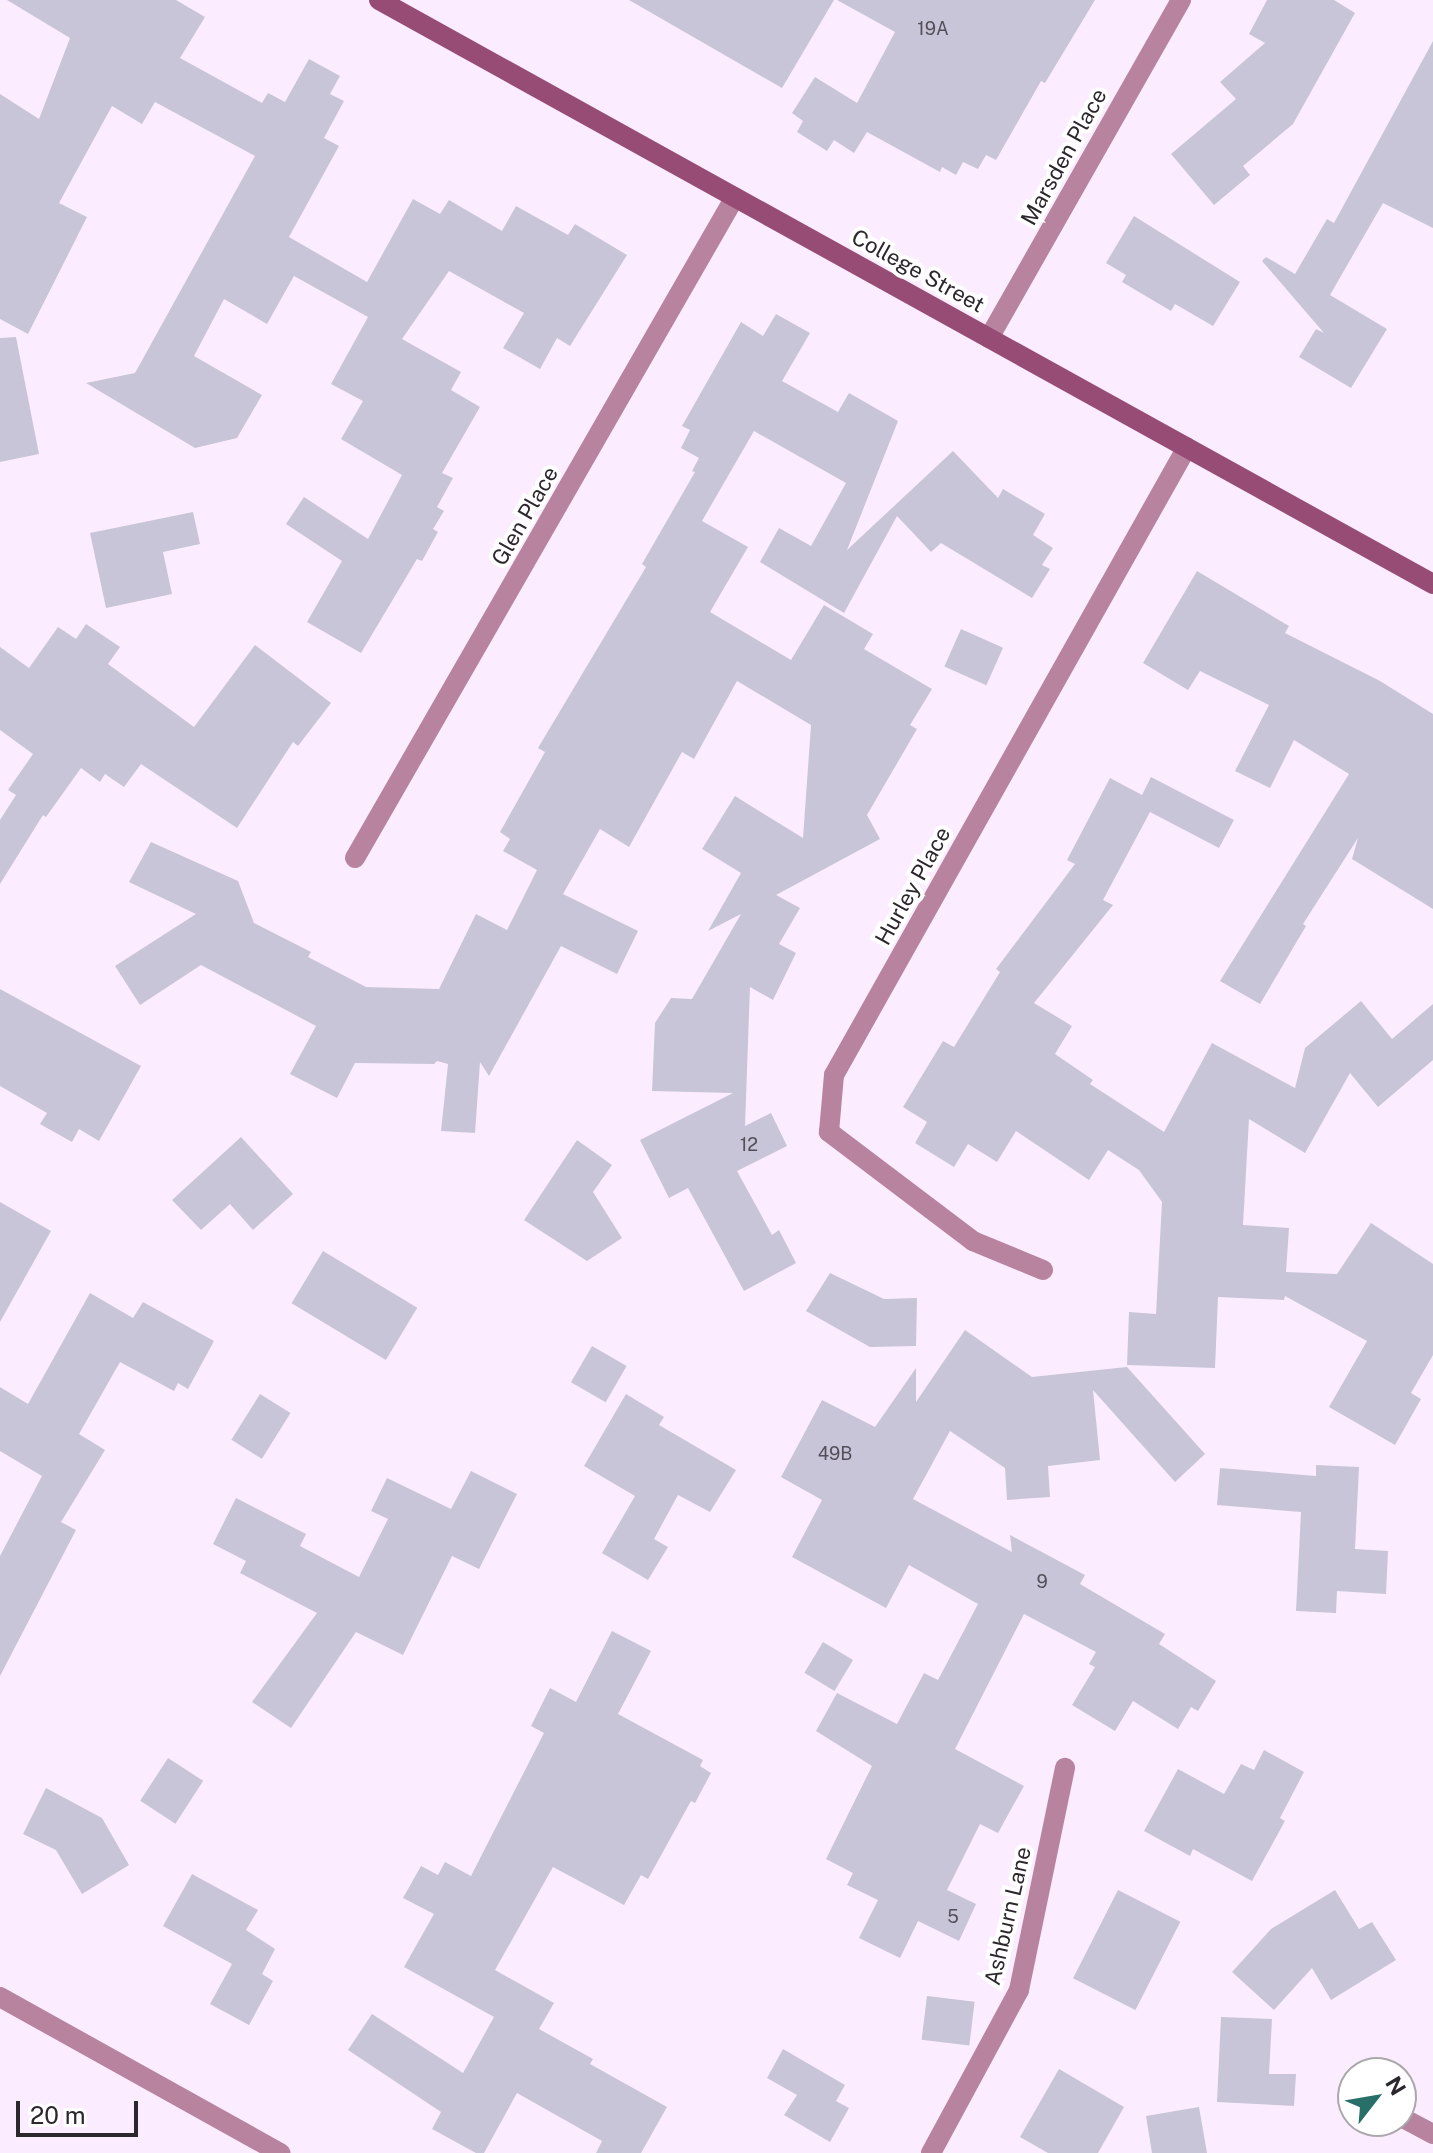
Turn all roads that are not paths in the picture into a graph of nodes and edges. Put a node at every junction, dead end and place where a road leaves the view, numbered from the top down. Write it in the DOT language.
graph roads {
  1 [pos="379,0"];
  2 [pos="1181,0"];
  3 [pos="735,197"];
  4 [pos="989,338"];
  5 [pos="1187,447"];
  6 [pos="1433,584"];
  7 [pos="355,858"];
  8 [pos="1043,1270"];
  9 [pos="1065,1768"];
  10 [pos="0,1997"];
  11 [pos="279,2153"];
  12 [pos="931,2153"];
  1 -- 3 [label="main road, College Street"];
  2 -- 4 [label="street, Marsden Place"];
  3 -- 4 [label="main road, College Street"];
  3 -- 7 [label="street, Glen Place"];
  4 -- 5 [label="main road, College Street"];
  5 -- 6 [label="main road, College Street"];
  5 -- 8 [label="street, Hurley Place"];
  9 -- 12 [label="street, Ashburn Lane"];
  10 -- 11 [label="street"];
}
